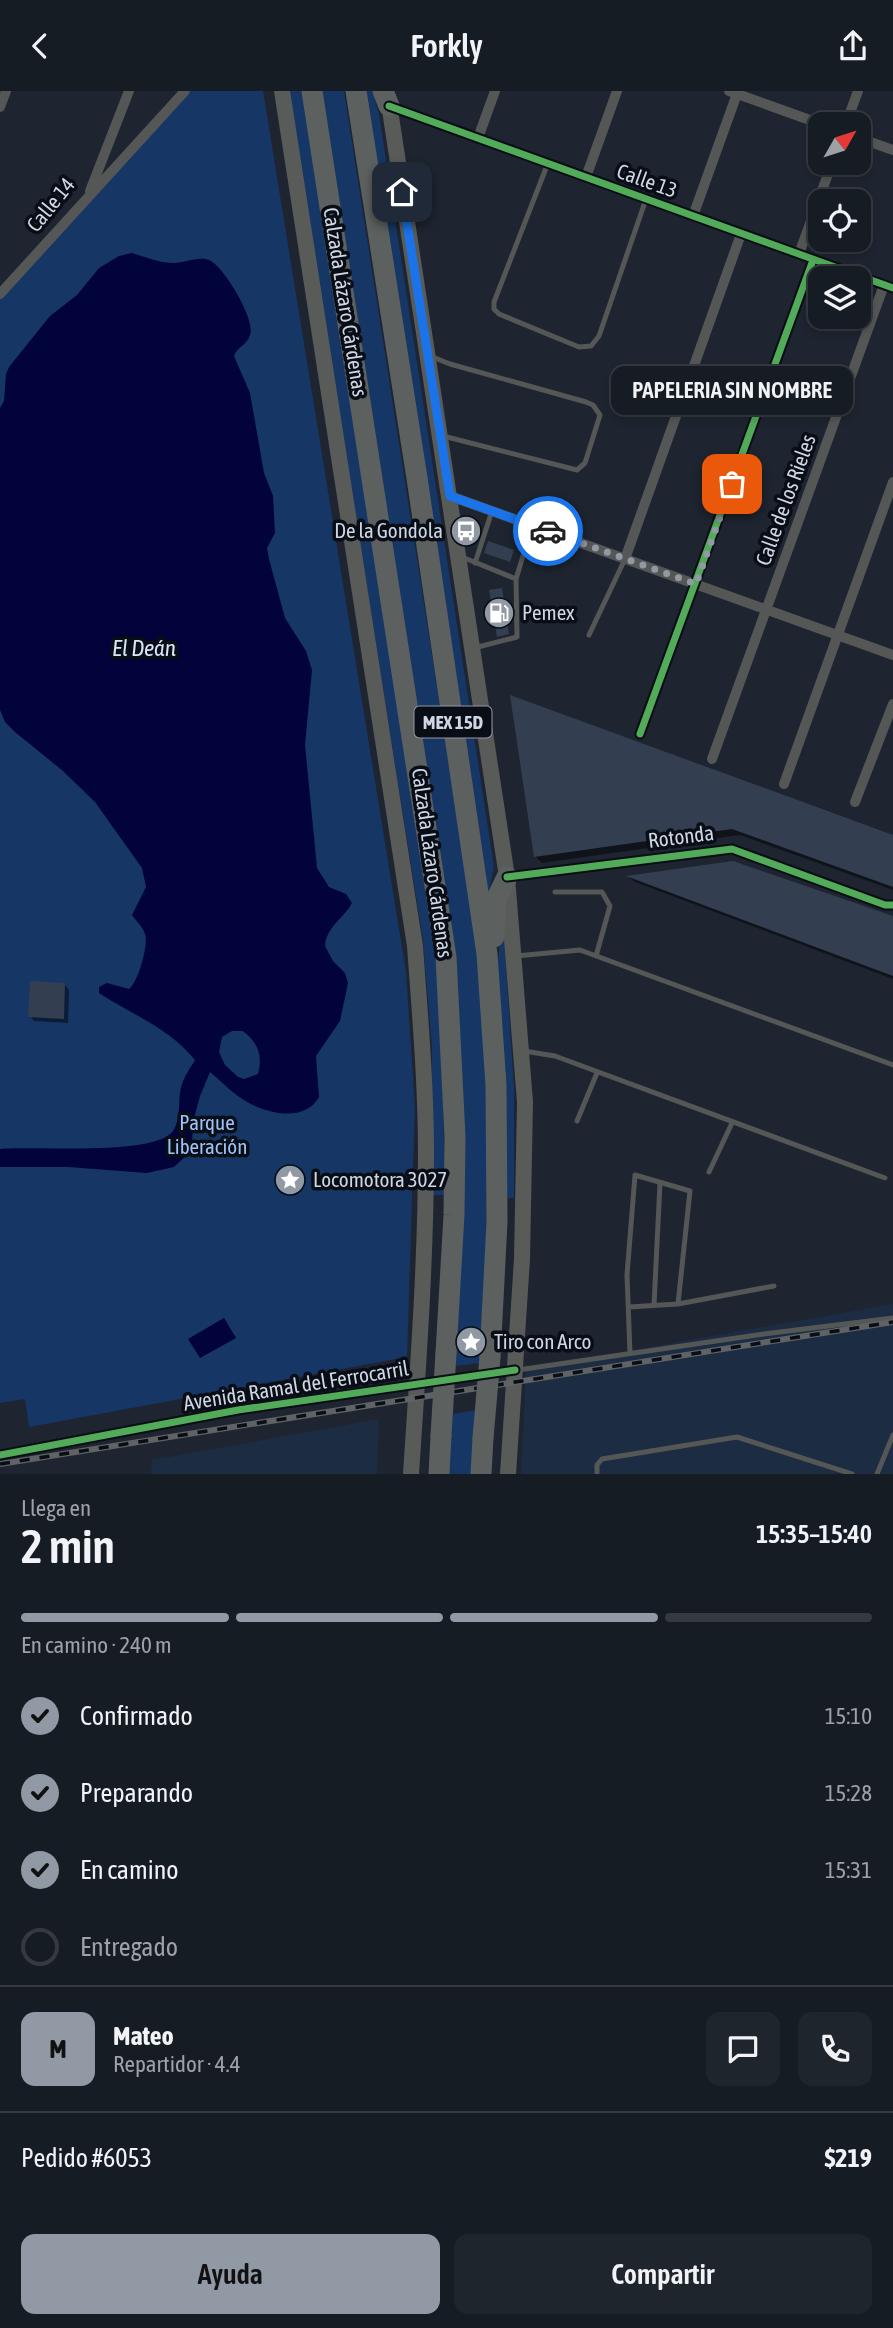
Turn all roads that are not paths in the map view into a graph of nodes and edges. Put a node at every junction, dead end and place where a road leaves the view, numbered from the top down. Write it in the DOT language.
graph roads {
  1 [pos="6,91"];
  2 [pos="129,91"];
  3 [pos="185,91"];
  4 [pos="282,91"];
  5 [pos="312,91"];
  6 [pos="356,91"];
  7 [pos="495,91"];
  8 [pos="617,91"];
  9 [pos="858,91"];
  10 [pos="735,92"];
  11 [pos="386,96"];
  12 [pos="0,107"];
  13 [pos="850,112"];
  14 [pos="808,119"];
  15 [pos="478,138"];
  16 [pos="872,143"];
  17 [pos="893,150"];
  18 [pos="548,163"];
  19 [pos="828,175"];
  20 [pos="586,177"];
  21 [pos="88,197"];
  22 [pos="646,199"];
  23 [pos="693,216"];
  24 [pos="741,234"];
  25 [pos="799,254"];
  26 [pos="813,260"];
  27 [pos="889,287"];
  28 [pos="0,294"];
  29 [pos="428,355"];
  30 [pos="440,435"];
  31 [pos="893,482"];
  32 [pos="450,496"];
  33 [pos="492,511"];
  34 [pos="532,525"];
  35 [pos="459,556"];
  36 [pos="625,559"];
  37 [pos="475,563"];
  38 [pos="516,579"];
  39 [pos="696,584"];
  40 [pos="766,609"];
  41 [pos="589,635"];
  42 [pos="838,635"];
  43 [pos="473,648"];
  44 [pos="893,655"];
  45 [pos="893,704"];
  46 [pos="640,734"];
  47 [pos="712,759"];
  48 [pos="784,784"];
  49 [pos="855,802"];
  50 [pos="507,877"];
  51 [pos="555,891"];
  52 [pos="893,905"];
  53 [pos="596,956"];
  54 [pos="513,957"];
  55 [pos="490,999"];
  56 [pos="521,1050"];
  57 [pos="893,1065"];
  58 [pos="597,1073"];
  59 [pos="577,1121"];
  60 [pos="733,1123"];
  61 [pos="709,1172"];
  62 [pos="885,1178"];
  63 [pos="660,1183"];
  64 [pos="774,1286"];
  65 [pos="678,1304"];
  66 [pos="654,1305"];
  67 [pos="629,1307"];
  68 [pos="893,1318"];
  69 [pos="630,1353"];
  70 [pos="514,1370"];
  71 [pos="417,1385"];
  72 [pos="893,1434"];
  73 [pos="0,1455"];
  74 [pos="411,1474"];
  75 [pos="439,1474"];
  76 [pos="481,1474"];
  77 [pos="508,1474"];
  78 [pos="597,1474"];
  79 [pos="852,1474"];
  80 [pos="877,1474"];
  1 -- 12 [label="street"];
  2 -- 21 [label="street, Calle 14"];
  3 -- 21 [label="street"];
  4 -- 71 [label="main road, Calzada Lázaro Cárdenas"];
  5 -- 75 [label="highway, Calzada Lázaro Cárdenas / MEX 15D, bridge"];
  6 -- 55 [label="highway, Calzada Lázaro Cárdenas / MEX 15D"];
  7 -- 15 [label="street"];
  8 -- 20 [label="street"];
  9 -- 13 [label="street"];
  10 -- 14 [label="street"];
  10 -- 23 [label="street"];
  11 -- 15 [label="street, Calle 13"];
  11 -- 29 [label="main road"];
  15 -- 18 [label="street, Calle 13"];
  16 -- 17 [label="street"];
  18 -- 20 [label="street, Calle 13"];
  18 -- 22 [label="lane"];
  19 -- 25 [label="street"];
  20 -- 22 [label="street, Calle 13"];
  21 -- 28 [label="street, Calle 14"];
  22 -- 23 [label="street, Calle 13"];
  23 -- 24 [label="street, Calle 13"];
  24 -- 25 [label="street, Calle 13"];
  24 -- 36 [label="street"];
  25 -- 26 [label="street, Calle 13"];
  26 -- 27 [label="street, Calle 13"];
  26 -- 39 [label="street"];
  27 -- 40 [label="street, Calle de los Rieles"];
  29 -- 30 [label="main road"];
  29 -- 30 [label="lane"];
  30 -- 32 [label="main road"];
  31 -- 42 [label="street"];
  32 -- 33 [label="street"];
  32 -- 35 [label="main road"];
  33 -- 34 [label="street"];
  33 -- 37 [label="lane"];
  34 -- 36 [label="street"];
  34 -- 38 [label="lane"];
  35 -- 37 [label="lane"];
  35 -- 43 [label="main road"];
  36 -- 39 [label="street"];
  36 -- 41 [label="lane"];
  37 -- 38 [label="lane"];
  38 -- 43 [label="lane"];
  39 -- 40 [label="street"];
  39 -- 46 [label="street"];
  40 -- 42 [label="street"];
  40 -- 47 [label="street, Calle de los Rieles"];
  42 -- 44 [label="street"];
  42 -- 48 [label="street"];
  43 -- 50 [label="main road"];
  45 -- 49 [label="street"];
  50 -- 52 [label="street, Rotonda"];
  50 -- 54 [label="main road"];
  50 -- 55 [label="highway"];
  51 -- 53 [label="lane"];
  53 -- 54 [label="lane"];
  53 -- 57 [label="lane"];
  54 -- 56 [label="main road"];
  55 -- 76 [label="highway, Calzada Lázaro Cárdenas / MEX 15D, bridge"];
  56 -- 58 [label="lane"];
  56 -- 70 [label="main road"];
  58 -- 59 [label="lane"];
  58 -- 60 [label="lane"];
  60 -- 61 [label="lane"];
  60 -- 62 [label="lane"];
  63 -- 65 [label="lane"];
  63 -- 66 [label="lane"];
  63 -- 67 [label="lane"];
  64 -- 65 [label="lane"];
  65 -- 66 [label="lane"];
  66 -- 67 [label="lane"];
  67 -- 69 [label="lane"];
  68 -- 69 [label="lane, Avenida Ramal del Ferrocarril"];
  69 -- 70 [label="lane, Avenida Ramal del Ferrocarril"];
  70 -- 71 [label="street, Avenida Ramal del Ferrocarril"];
  70 -- 77 [label="main road"];
  71 -- 73 [label="street, Avenida Ramal del Ferrocarril"];
  71 -- 74 [label="main road, Calzada Lázaro Cárdenas"];
  72 -- 80 [label="lane"];
  78 -- 79 [label="lane"];
}
